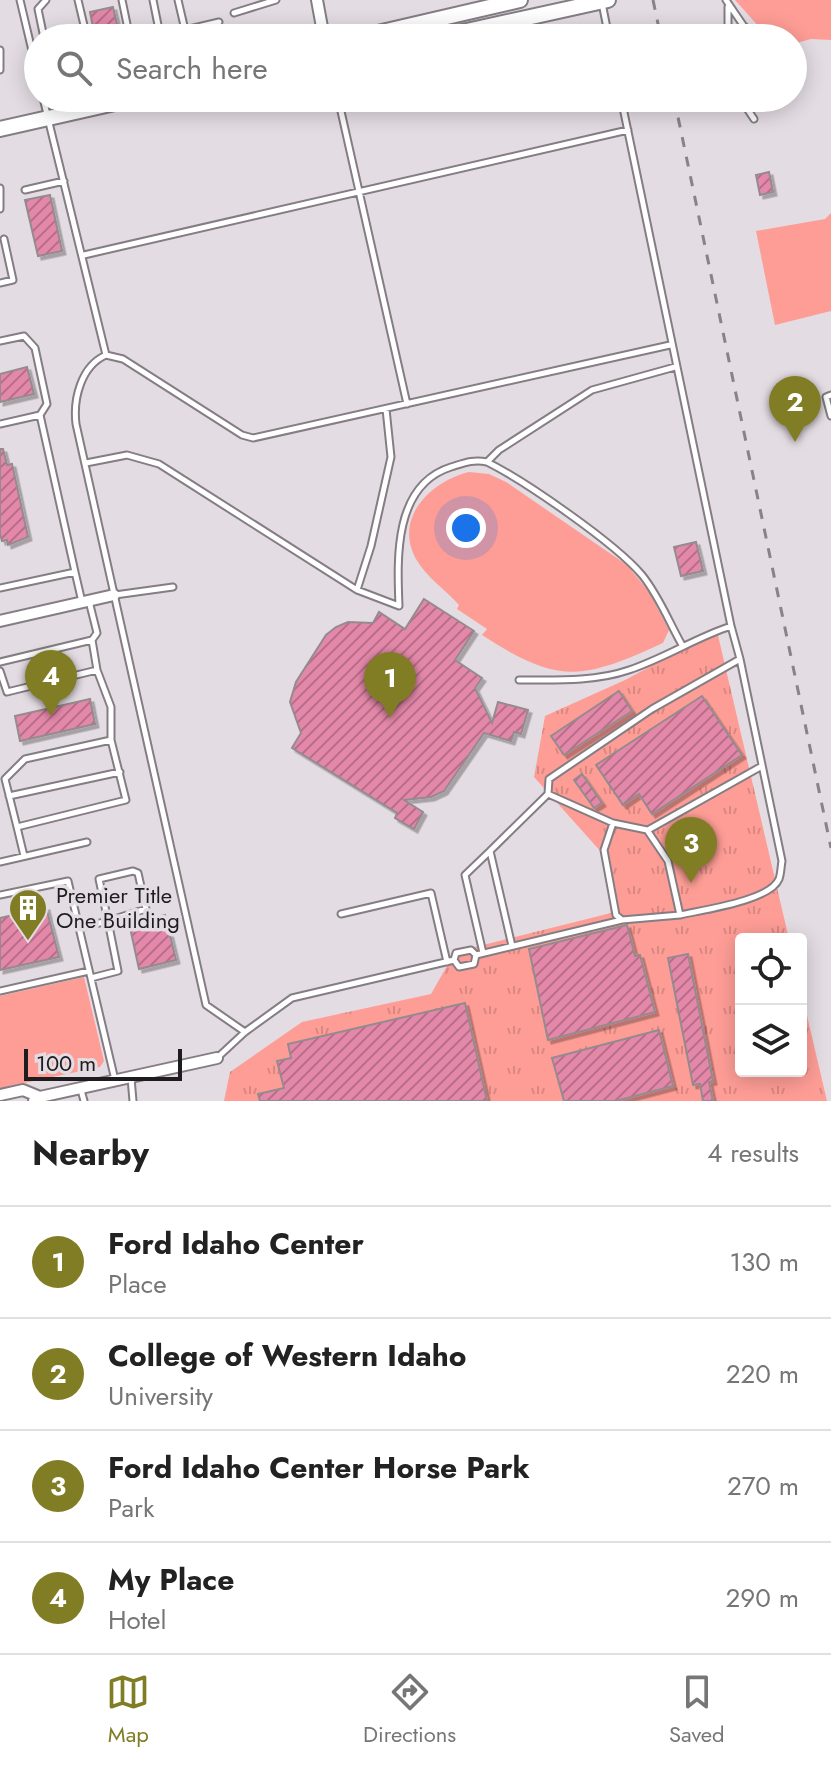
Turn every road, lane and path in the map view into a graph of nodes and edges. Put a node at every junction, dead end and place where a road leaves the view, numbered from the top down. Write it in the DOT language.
graph roads {
  1 [pos="20,0"];
  2 [pos="46,0"];
  3 [pos="78,0"];
  4 [pos="122,0"];
  5 [pos="153,0"];
  6 [pos="178,0"];
  7 [pos="276,0"];
  8 [pos="317,0"];
  9 [pos="520,0"];
  10 [pos="605,1"];
  11 [pos="727,3"];
  12 [pos="234,13"];
  13 [pos="219,22"];
  14 [pos="26,24"];
  15 [pos="41,24"];
  16 [pos="84,24"];
  17 [pos="127,24"];
  18 [pos="158,24"];
  19 [pos="184,24"];
  20 [pos="210,24"];
  21 [pos="321,24"];
  22 [pos="416,24"];
  23 [pos="499,24"];
  24 [pos="607,24"];
  25 [pos="728,24"];
  26 [pos="745,24"];
  27 [pos="0,50"];
  28 [pos="0,70"];
  29 [pos="46,112"];
  30 [pos="78,112"];
  31 [pos="341,112"];
  32 [pos="624,112"];
  33 [pos="749,112"];
  34 [pos="48,119"];
  35 [pos="754,119"];
  36 [pos="0,129"];
  37 [pos="628,130"];
  38 [pos="64,181"];
  39 [pos="0,188"];
  40 [pos="25,190"];
  41 [pos="359,192"];
  42 [pos="0,209"];
  43 [pos="4,239"];
  44 [pos="84,255"];
  45 [pos="0,283"];
  46 [pos="0,341"];
  47 [pos="670,345"];
  48 [pos="106,355"];
  49 [pos="675,367"];
  50 [pos="831,395"];
  51 [pos="407,404"];
  52 [pos="386,409"];
  53 [pos="40,415"];
  54 [pos="831,416"];
  55 [pos="0,424"];
  56 [pos="487,462"];
  57 [pos="86,463"];
  58 [pos="75,572"];
  59 [pos="173,587"];
  60 [pos="0,588"];
  61 [pos="357,590"];
  62 [pos="114,595"];
  63 [pos="86,602"];
  64 [pos="0,621"];
  65 [pos="731,626"];
  66 [pos="92,640"];
  67 [pos="682,645"];
  68 [pos="740,659"];
  69 [pos="0,662"];
  70 [pos="97,670"];
  71 [pos="0,671"];
  72 [pos="519,680"];
  73 [pos="111,740"];
  74 [pos="762,766"];
  75 [pos="120,772"];
  76 [pos="548,794"];
  77 [pos="9,796"];
  78 [pos="613,823"];
  79 [pos="17,827"];
  80 [pos="647,830"];
  81 [pos="87,842"];
  82 [pos="490,851"];
  83 [pos="24,856"];
  84 [pos="0,862"];
  85 [pos="0,895"];
  86 [pos="341,914"];
  87 [pos="680,915"];
  88 [pos="622,920"];
  89 [pos="108,921"];
  90 [pos="79,928"];
  91 [pos="512,946"];
  92 [pos="479,954"];
  93 [pos="451,961"];
  94 [pos="89,971"];
  95 [pos="91,978"];
  96 [pos="0,991"];
  97 [pos="245,1032"];
  98 [pos="217,1058"];
  99 [pos="131,1077"];
  100 [pos="115,1081"];
  101 [pos="81,1089"];
  102 [pos="0,1095"];
  103 [pos="58,1098"];
  104 [pos="37,1099"];
  105 [pos="84,1101"];
  106 [pos="133,1101"];
  1 -- 14 [label="lane"];
  2 -- 15 [label="lane"];
  3 -- 16 [label="lane"];
  4 -- 17 [label="lane"];
  5 -- 18 [label="lane"];
  6 -- 19 [label="lane"];
  7 -- 12 [label="lane"];
  8 -- 21 [label="street"];
  9 -- 22 [label="main road"];
  10 -- 23 [label="main road"];
  10 -- 24 [label="lane"];
  11 -- 25 [label="lane"];
  11 -- 26 [label="lane"];
  13 -- 20 [label="lane"];
  27 -- 28 [label="lane"];
  29 -- 34 [label="lane"];
  30 -- 34 [label="main road"];
  31 -- 41 [label="lane"];
  32 -- 37 [label="lane"];
  33 -- 35 [label="lane"];
  34 -- 36 [label="main road"];
  34 -- 38 [label="lane"];
  37 -- 41 [label="lane"];
  37 -- 47 [label="lane"];
  38 -- 40 [label="lane"];
  38 -- 44 [label="lane"];
  39 -- 42 [label="lane"];
  41 -- 44 [label="lane"];
  41 -- 51 [label="lane"];
  43 -- 45 [label="lane"];
  44 -- 48 [label="lane"];
  46 -- 53 [label="lane"];
  47 -- 49 [label="lane"];
  47 -- 51 [label="lane"];
  48 -- 52 [label="lane"];
  48 -- 57 [label="lane"];
  49 -- 56 [label="lane"];
  49 -- 65 [label="lane"];
  50 -- 54 [label="lane"];
  51 -- 52 [label="lane"];
  52 -- 61 [label="lane"];
  53 -- 55 [label="lane"];
  53 -- 58 [label="lane"];
  56 -- 61 [label="lane"];
  56 -- 67 [label="lane"];
  57 -- 61 [label="lane"];
  57 -- 62 [label="lane"];
  58 -- 60 [label="lane"];
  58 -- 63 [label="lane"];
  59 -- 62 [label="lane"];
  62 -- 63 [label="street"];
  62 -- 97 [label="lane"];
  63 -- 64 [label="street"];
  63 -- 66 [label="lane"];
  65 -- 67 [label="lane"];
  65 -- 68 [label="lane"];
  66 -- 69 [label="lane"];
  66 -- 70 [label="lane"];
  67 -- 72 [label="lane"];
  68 -- 74 [label="lane"];
  68 -- 76 [label="lane"];
  70 -- 71 [label="lane"];
  70 -- 73 [label="lane"];
  73 -- 75 [label="lane"];
  73 -- 77 [label="lane"];
  74 -- 80 [label="lane"];
  74 -- 87 [label="lane"];
  75 -- 77 [label="lane"];
  75 -- 79 [label="lane"];
  76 -- 78 [label="lane"];
  76 -- 82 [label="lane"];
  77 -- 79 [label="lane"];
  78 -- 80 [label="lane"];
  78 -- 88 [label="lane"];
  79 -- 83 [label="lane"];
  80 -- 87 [label="lane"];
  81 -- 83 [label="lane"];
  82 -- 91 [label="lane"];
  82 -- 92 [label="lane"];
  83 -- 84 [label="lane"];
  85 -- 90 [label="lane"];
  86 -- 93 [label="lane"];
  87 -- 88 [label="lane"];
  88 -- 91 [label="lane"];
  89 -- 89 [label="lane"];
  89 -- 90 [label="lane"];
  89 -- 95 [label="lane"];
  90 -- 94 [label="lane"];
  91 -- 92 [label="lane"];
  92 -- 93 [label="lane"];
  92 -- 93 [label="lane"];
  93 -- 97 [label="lane"];
  94 -- 95 [label="lane"];
  94 -- 96 [label="lane"];
  95 -- 100 [label="lane"];
  97 -- 98 [label="lane"];
  98 -- 99 [label="street"];
  99 -- 100 [label="street"];
  99 -- 106 [label="lane"];
  100 -- 101 [label="street"];
  101 -- 103 [label="street"];
  101 -- 105 [label="lane"];
  102 -- 104 [label="street"];
  103 -- 104 [label="street"];
}
